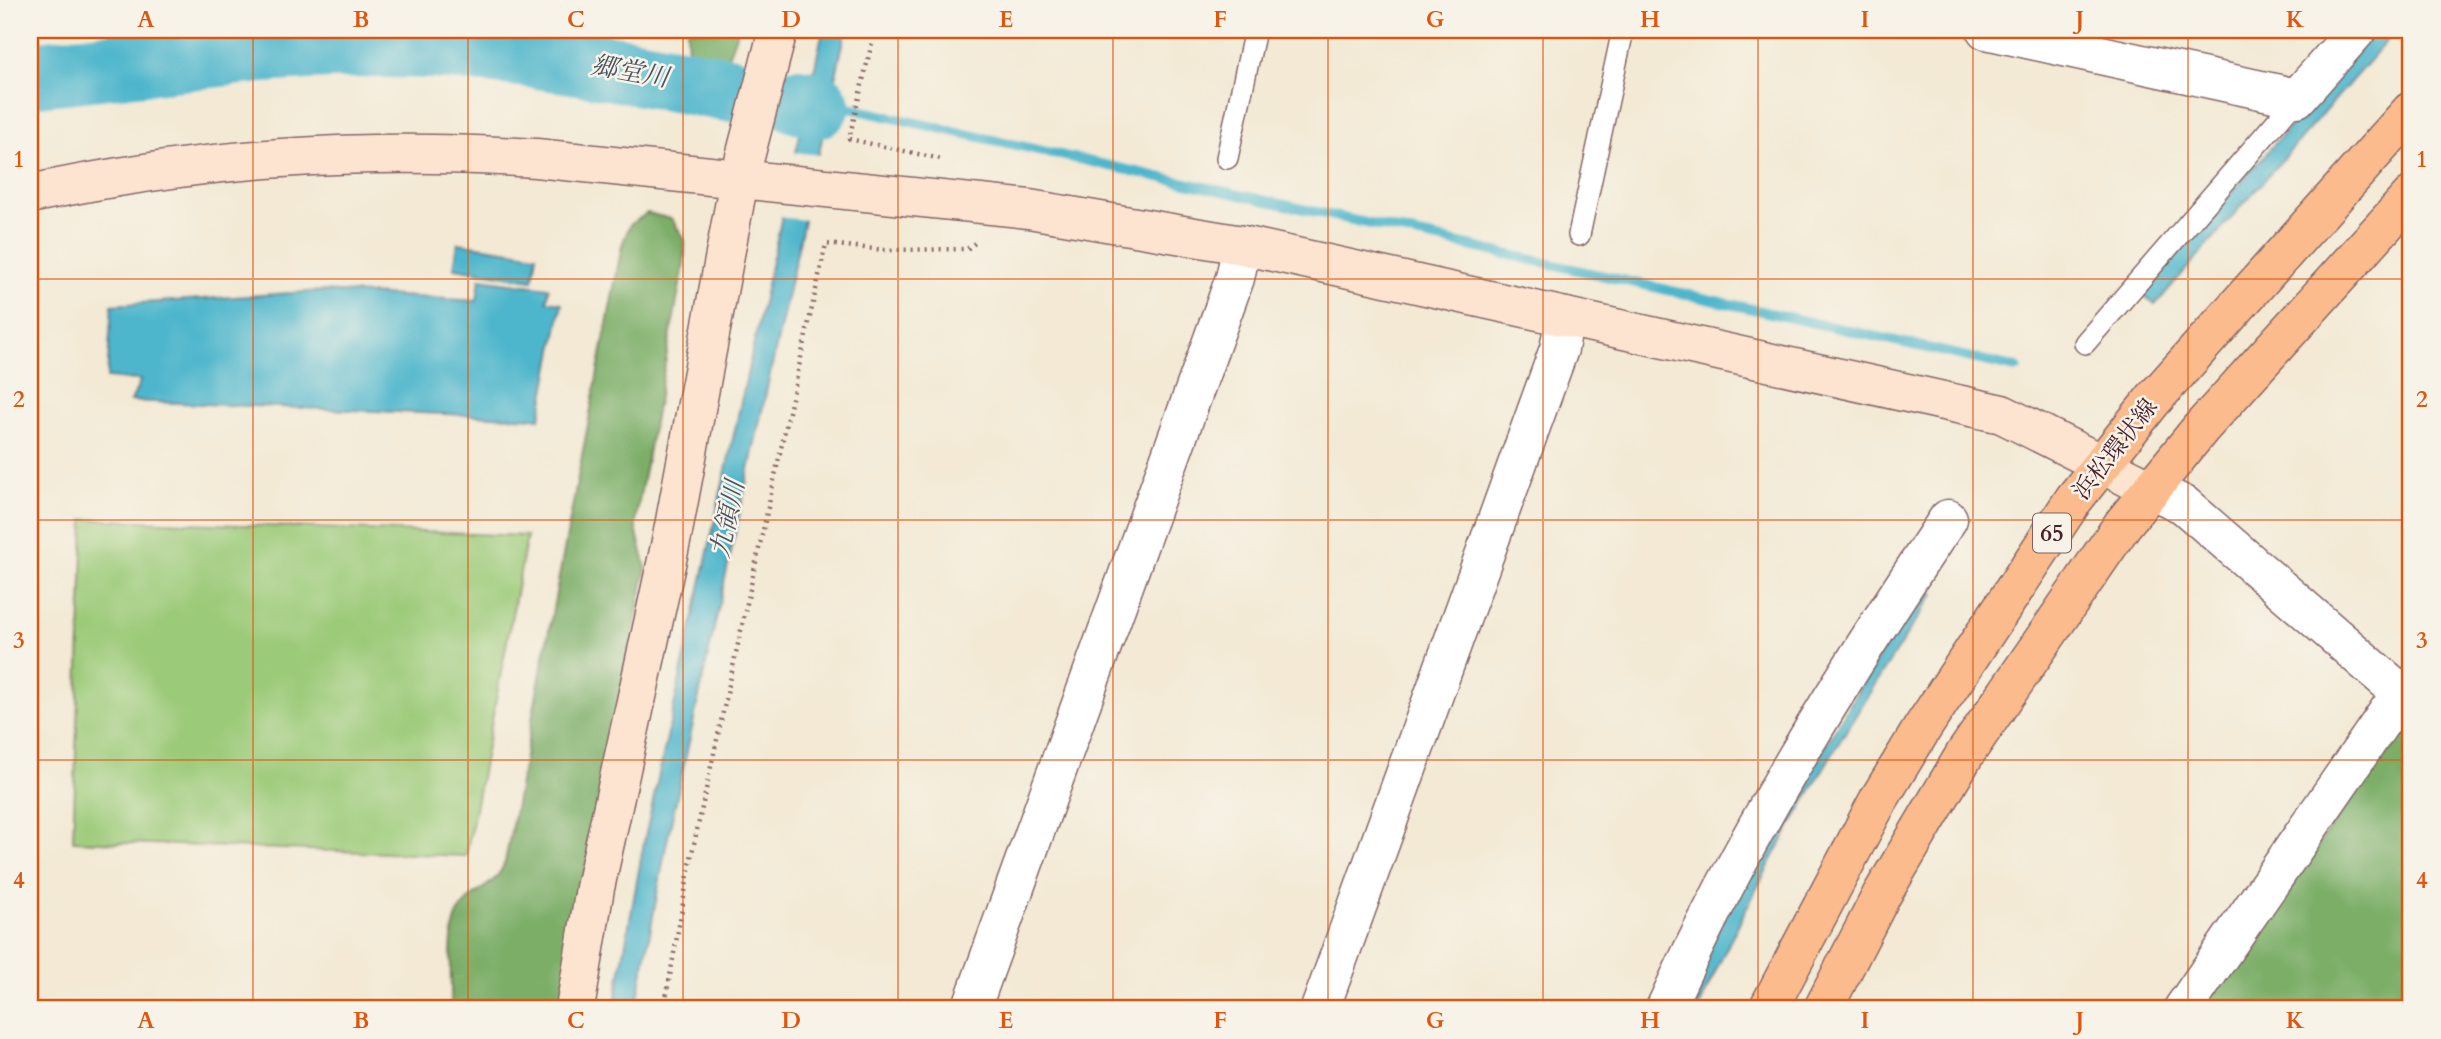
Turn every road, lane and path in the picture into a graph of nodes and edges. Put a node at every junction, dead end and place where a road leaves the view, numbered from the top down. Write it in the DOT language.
graph roads {
  1 [pos="778,30"];
  2 [pos="874,30"];
  3 [pos="1255,30"];
  4 [pos="1623,30"];
  5 [pos="1988,30"];
  6 [pos="2357,30"];
  7 [pos="2297,98"];
  8 [pos="2411,111"];
  9 [pos="1227,158"];
  10 [pos="947,160"];
  11 [pos="754,181"];
  12 [pos="30,194"];
  13 [pos="2411,196"];
  14 [pos="977,232"];
  15 [pos="1578,235"];
  16 [pos="1242,245"];
  17 [pos="1565,317"];
  18 [pos="2085,343"];
  19 [pos="2101,463"];
  20 [pos="2151,489"];
  21 [pos="1948,519"];
  22 [pos="2406,690"];
  23 [pos="575,1009"];
  24 [pos="664,1009"];
  25 [pos="971,1009"];
  26 [pos="1320,1009"];
  27 [pos="1665,1009"];
  28 [pos="1768,1009"];
  29 [pos="1823,1009"];
  30 [pos="2183,1009"];
  1 -- 11 [label="street"];
  2 -- 10 [label="path"];
  3 -- 9 [label="lane"];
  4 -- 15 [label="lane"];
  5 -- 7 [label="street"];
  6 -- 7 [label="street"];
  7 -- 18 [label="lane"];
  8 -- 19 [label="main road, 浜松環状線 / 65"];
  11 -- 12 [label="street"];
  11 -- 16 [label="street"];
  11 -- 23 [label="street"];
  13 -- 20 [label="main road, 65"];
  14 -- 24 [label="path"];
  16 -- 17 [label="street"];
  16 -- 25 [label="street"];
  17 -- 19 [label="street"];
  17 -- 26 [label="street"];
  19 -- 20 [label="street"];
  19 -- 28 [label="main road, 浜松環状線 / 65"];
  20 -- 22 [label="street"];
  20 -- 29 [label="main road, 65"];
  21 -- 27 [label="street"];
  22 -- 30 [label="street"];
}
